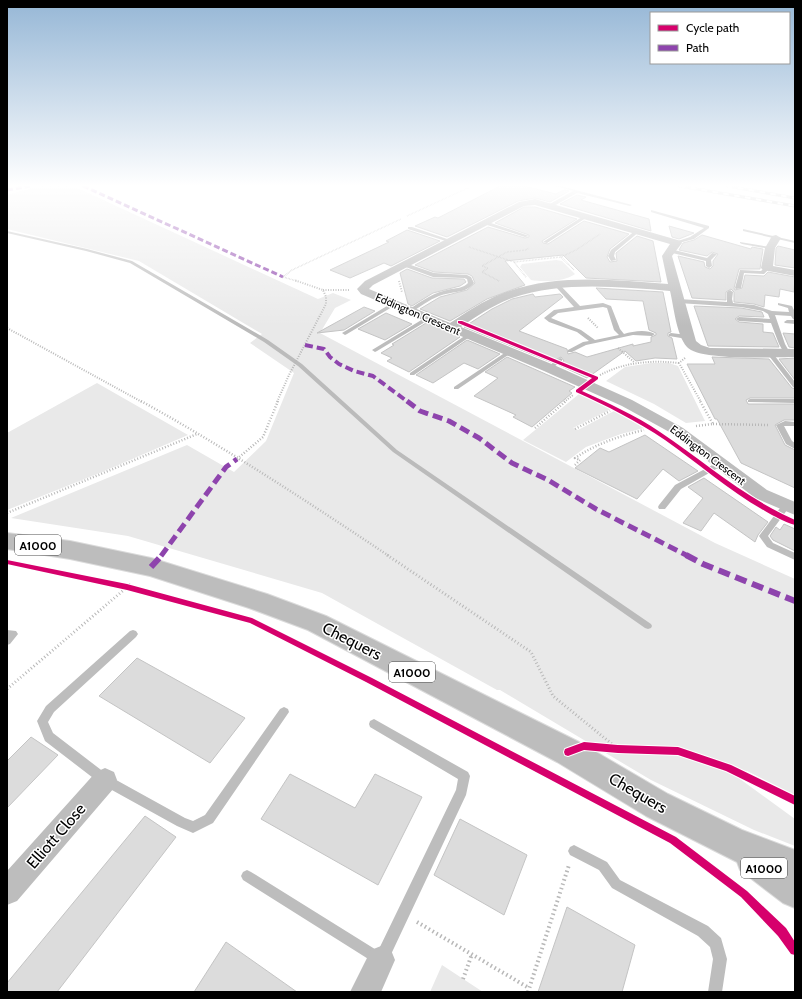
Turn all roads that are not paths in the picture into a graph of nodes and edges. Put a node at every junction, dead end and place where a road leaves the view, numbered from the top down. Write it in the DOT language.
graph roads {
  1 [pos="425,233"];
  2 [pos="466,233"];
  3 [pos="517,233"];
  4 [pos="532,233"];
  5 [pos="560,233"];
  6 [pos="636,233"];
  7 [pos="642,233"];
  8 [pos="701,233"];
  9 [pos="755,233"];
  10 [pos="527,236"];
  11 [pos="776,238"];
  12 [pos="520,240"];
  13 [pos="451,241"];
  14 [pos="545,242"];
  15 [pos="795,242"];
  16 [pos="742,243"];
  17 [pos="674,247"];
  18 [pos="770,248"];
  19 [pos="714,254"];
  20 [pos="613,260"];
  21 [pos="708,260"];
  22 [pos="405,265"];
  23 [pos="710,266"];
  24 [pos="767,268"];
  25 [pos="795,273"];
  26 [pos="558,286"];
  27 [pos="675,288"];
  28 [pos="738,288"];
  29 [pos="730,292"];
  30 [pos="678,301"];
  31 [pos="394,304"];
  32 [pos="731,304"];
  33 [pos="780,304"];
  34 [pos="578,308"];
  35 [pos="410,311"];
  36 [pos="771,313"];
  37 [pos="794,316"];
  38 [pos="428,318"];
  39 [pos="739,319"];
  40 [pos="773,322"];
  41 [pos="787,322"];
  42 [pos="795,322"];
  43 [pos="451,328"];
  44 [pos="345,333"];
  45 [pos="652,334"];
  46 [pos="671,335"];
  47 [pos="469,336"];
  48 [pos="623,336"];
  49 [pos="687,336"];
  50 [pos="594,342"];
  51 [pos="375,350"];
  52 [pos="570,351"];
  53 [pos="509,352"];
  54 [pos="769,352"];
  55 [pos="791,353"];
  56 [pos="560,360"];
  57 [pos="549,368"];
  58 [pos="412,374"];
  59 [pos="795,386"];
  60 [pos="456,388"];
  61 [pos="750,401"];
  62 [pos="795,401"];
  63 [pos="795,424"];
  64 [pos="795,447"];
  65 [pos="721,464"];
  66 [pos="662,507"];
  67 [pos="790,507"];
  68 [pos="7,541"];
  69 [pos="795,557"];
  70 [pos="7,634"];
  71 [pos="133,634"];
  72 [pos="7,641"];
  73 [pos="284,712"];
  74 [pos="374,724"];
  75 [pos="105,780"];
  76 [pos="734,844"];
  77 [pos="574,852"];
  78 [pos="795,867"];
  79 [pos="247,876"];
  80 [pos="7,891"];
  81 [pos="795,891"];
  82 [pos="381,960"];
  83 [pos="364,992"];
  84 [pos="715,992"];
  1 -- 13 [label="lane"];
  2 -- 13 [label="street, Eddington Crescent"];
  3 -- 10 [label="lane"];
  4 -- 10 [label="lane"];
  5 -- 14 [label="lane"];
  6 -- 20 [label="lane"];
  7 -- 17 [label="street, Eddington Crescent"];
  8 -- 17 [label="lane"];
  9 -- 11 [label="lane"];
  10 -- 12 [label="lane"];
  11 -- 15 [label="lane"];
  11 -- 18 [label="street"];
  13 -- 22 [label="street, Eddington Crescent"];
  16 -- 18 [label="lane"];
  17 -- 21 [label="lane"];
  17 -- 27 [label="street"];
  18 -- 24 [label="street"];
  19 -- 21 [label="lane"];
  21 -- 23 [label="lane"];
  22 -- 31 [label="street, Eddington Crescent"];
  22 -- 35 [label="lane"];
  24 -- 25 [label="street"];
  24 -- 28 [label="lane"];
  26 -- 27 [label="street"];
  26 -- 34 [label="lane"];
  26 -- 43 [label="street"];
  27 -- 30 [label="street"];
  29 -- 32 [label="lane"];
  30 -- 32 [label="lane"];
  30 -- 49 [label="street"];
  31 -- 35 [label="street, Eddington Crescent"];
  31 -- 44 [label="lane"];
  32 -- 36 [label="lane"];
  33 -- 37 [label="lane"];
  34 -- 48 [label="lane"];
  34 -- 50 [label="lane"];
  35 -- 38 [label="street, Eddington Crescent"];
  36 -- 37 [label="lane"];
  36 -- 40 [label="lane"];
  38 -- 43 [label="street, Eddington Crescent"];
  38 -- 51 [label="lane"];
  39 -- 40 [label="lane"];
  40 -- 55 [label="lane"];
  41 -- 42 [label="lane"];
  43 -- 47 [label="street, Eddington Crescent"];
  45 -- 48 [label="lane"];
  46 -- 49 [label="lane"];
  47 -- 53 [label="street, Eddington Crescent"];
  47 -- 58 [label="lane"];
  48 -- 50 [label="lane"];
  49 -- 54 [label="street"];
  50 -- 52 [label="lane"];
  53 -- 57 [label="street, Eddington Crescent"];
  53 -- 60 [label="lane"];
  54 -- 55 [label="street"];
  54 -- 59 [label="lane"];
  56 -- 57 [label="lane"];
  57 -- 65 [label="street, Eddington Crescent"];
  61 -- 62 [label="lane"];
  63 -- 64 [label="lane"];
  65 -- 66 [label="lane"];
  65 -- 67 [label="street, Eddington Crescent"];
  67 -- 69 [label="lane"];
  68 -- 76 [label="main road, Chequers / A1000"];
  70 -- 72 [label="lane"];
  71 -- 75 [label="lane"];
  73 -- 75 [label="lane"];
  74 -- 82 [label="lane"];
  75 -- 80 [label="street, Elliott Close"];
  76 -- 78 [label="main road, Chequers / A1000"];
  76 -- 81 [label="main road, Chequers / A1000"];
  77 -- 84 [label="lane"];
  79 -- 82 [label="lane"];
  82 -- 83 [label="street"];
}
